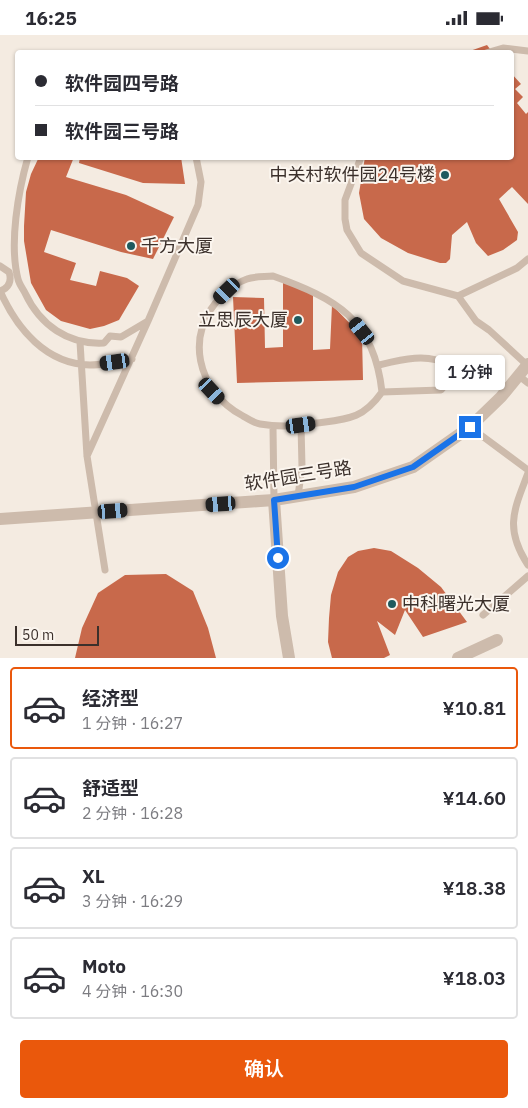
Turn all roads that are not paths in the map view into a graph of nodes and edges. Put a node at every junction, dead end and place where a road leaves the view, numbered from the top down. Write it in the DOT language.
graph roads {
  1 [pos="496,50"];
  2 [pos="528,51"];
  3 [pos="27,160"];
  4 [pos="197,160"];
  5 [pos="360,160"];
  6 [pos="528,259"];
  7 [pos="0,266"];
  8 [pos="14,275"];
  9 [pos="0,291"];
  10 [pos="458,296"];
  11 [pos="148,321"];
  12 [pos="80,341"];
  13 [pos="132,359"];
  14 [pos="80,364"];
  15 [pos="528,364"];
  16 [pos="379,365"];
  17 [pos="523,379"];
  18 [pos="382,392"];
  19 [pos="301,425"];
  20 [pos="273,427"];
  21 [pos="470,427"];
  22 [pos="87,456"];
  23 [pos="528,471"];
  24 [pos="298,496"];
  25 [pos="274,500"];
  26 [pos="94,513"];
  27 [pos="0,519"];
  28 [pos="528,565"];
  29 [pos="105,570"];
  30 [pos="528,577"];
  31 [pos="484,615"];
  32 [pos="497,640"];
  33 [pos="289,658"];
  34 [pos="458,658"];
  1 -- 2 [label="lane"];
  3 -- 8 [label="lane"];
  4 -- 11 [label="lane"];
  5 -- 10 [label="lane"];
  6 -- 10 [label="lane"];
  7 -- 8 [label="lane"];
  8 -- 9 [label="lane"];
  8 -- 12 [label="lane"];
  9 -- 14 [label="lane"];
  10 -- 15 [label="lane"];
  11 -- 12 [label="lane"];
  11 -- 13 [label="lane"];
  12 -- 14 [label="lane"];
  13 -- 14 [label="lane"];
  13 -- 22 [label="lane"];
  14 -- 22 [label="lane"];
  15 -- 17 [label="street, 软件园三号路"];
  16 -- 18 [label="lane"];
  16 -- 18 [label="lane"];
  16 -- 19 [label="lane"];
  17 -- 21 [label="street, 软件园三号路"];
  18 -- 19 [label="lane"];
  19 -- 24 [label="lane"];
  20 -- 25 [label="lane"];
  21 -- 23 [label="lane"];
  21 -- 24 [label="street, 软件园三号路"];
  22 -- 26 [label="lane"];
  23 -- 28 [label="lane"];
  24 -- 25 [label="street, 软件园三号路"];
  25 -- 26 [label="street, 软件园三号路"];
  25 -- 33 [label="street"];
  26 -- 27 [label="street, 软件园三号路"];
  26 -- 29 [label="lane"];
  30 -- 31 [label="lane"];
  32 -- 34 [label="street"];
}
